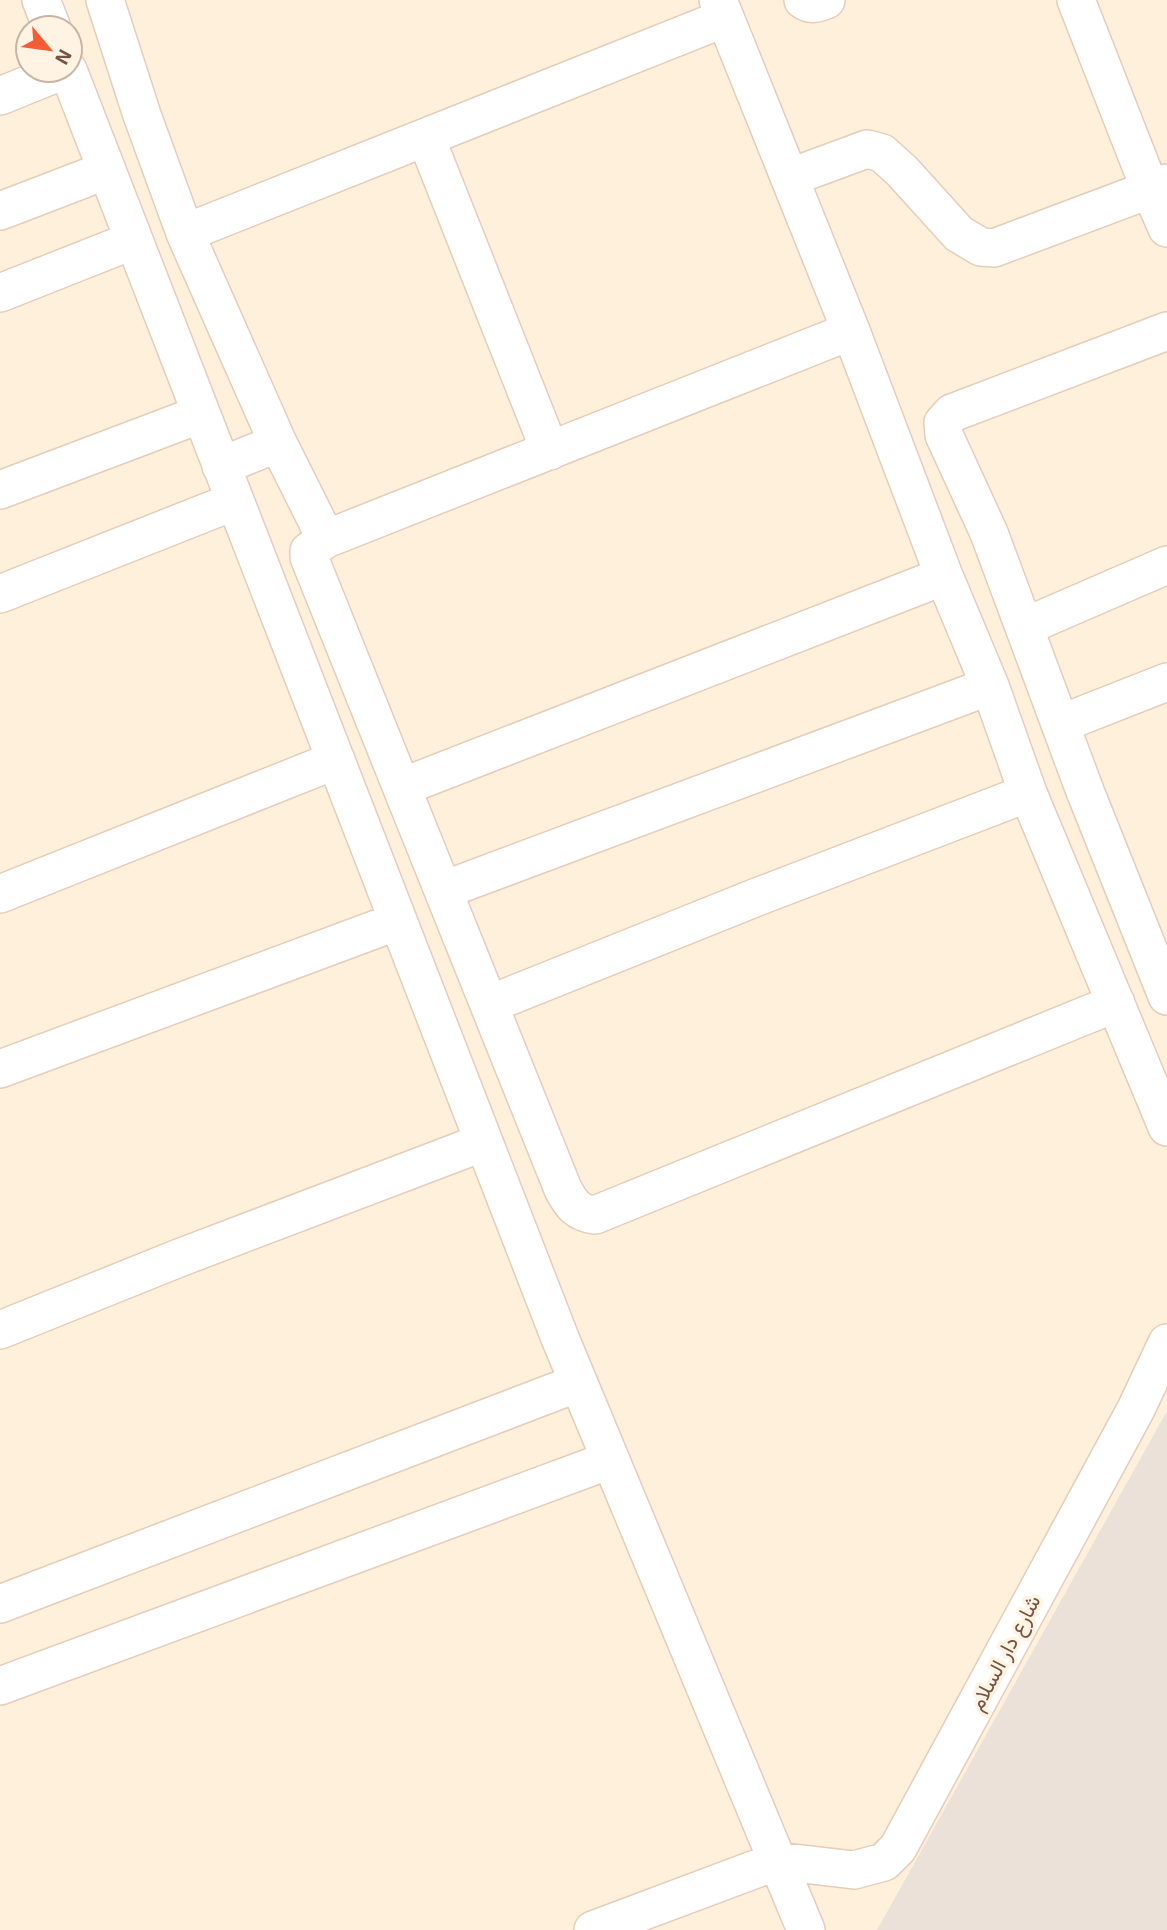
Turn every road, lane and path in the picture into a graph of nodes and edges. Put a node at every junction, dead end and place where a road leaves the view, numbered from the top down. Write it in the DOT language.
graph roads {
  1 [pos="105,0"];
  2 [pos="803,0"];
  3 [pos="826,0"];
  4 [pos="1076,0"];
  5 [pos="721,9"];
  6 [pos="30,84"];
  7 [pos="72,84"];
  8 [pos="0,96"];
  9 [pos="426,138"];
  10 [pos="107,170"];
  11 [pos="791,177"];
  12 [pos="1158,186"];
  13 [pos="0,211"];
  14 [pos="1167,228"];
  15 [pos="185,233"];
  16 [pos="134,240"];
  17 [pos="0,293"];
  18 [pos="851,331"];
  19 [pos="1167,331"];
  20 [pos="201,414"];
  21 [pos="278,443"];
  22 [pos="550,451"];
  23 [pos="221,466"];
  24 [pos="0,490"];
  25 [pos="235,501"];
  26 [pos="326,539"];
  27 [pos="1167,565"];
  28 [pos="944,576"];
  29 [pos="0,594"];
  30 [pos="1024,627"];
  31 [pos="1167,682"];
  32 [pos="990,687"];
  33 [pos="1060,724"];
  34 [pos="335,760"];
  35 [pos="402,787"];
  36 [pos="1028,793"];
  37 [pos="444,890"];
  38 [pos="0,894"];
  39 [pos="398,921"];
  40 [pos="1155,928"];
  41 [pos="1167,996"];
  42 [pos="1116,1003"];
  43 [pos="490,1004"];
  44 [pos="0,1069"];
  45 [pos="1167,1127"];
  46 [pos="484,1142"];
  47 [pos="0,1330"];
  48 [pos="1167,1343"];
  49 [pos="578,1383"];
  50 [pos="610,1460"];
  51 [pos="0,1604"];
  52 [pos="0,1686"];
  53 [pos="777,1861"];
  54 [pos="593,1930"];
  55 [pos="806,1930"];
  1 -- 15 [label="street"];
  2 -- 3 [label="street"];
  4 -- 12 [label="street"];
  5 -- 9 [label="street"];
  5 -- 11 [label="street"];
  6 -- 8 [label="street"];
  7 -- 10 [label="street"];
  9 -- 15 [label="street"];
  9 -- 22 [label="street"];
  10 -- 13 [label="street"];
  10 -- 16 [label="street"];
  11 -- 12 [label="street"];
  11 -- 18 [label="street"];
  12 -- 14 [label="street"];
  15 -- 21 [label="street"];
  16 -- 17 [label="street"];
  16 -- 20 [label="street"];
  18 -- 22 [label="street"];
  18 -- 28 [label="street"];
  19 -- 30 [label="street"];
  20 -- 23 [label="street"];
  20 -- 24 [label="street"];
  21 -- 23 [label="street"];
  21 -- 26 [label="street"];
  22 -- 26 [label="street"];
  23 -- 25 [label="street"];
  25 -- 29 [label="street"];
  25 -- 34 [label="street"];
  26 -- 35 [label="street"];
  27 -- 30 [label="street"];
  28 -- 32 [label="street"];
  28 -- 35 [label="street"];
  30 -- 33 [label="street"];
  31 -- 33 [label="street"];
  32 -- 36 [label="street"];
  32 -- 37 [label="street"];
  33 -- 40 [label="street"];
  34 -- 38 [label="street"];
  34 -- 39 [label="street"];
  35 -- 37 [label="street"];
  36 -- 42 [label="street"];
  36 -- 43 [label="street"];
  37 -- 43 [label="street"];
  39 -- 44 [label="street"];
  39 -- 46 [label="street"];
  40 -- 41 [label="street"];
  42 -- 43 [label="street"];
  42 -- 45 [label="street"];
  46 -- 47 [label="street"];
  46 -- 49 [label="street"];
  48 -- 53 [label="street, شارع دار السلام"];
  49 -- 50 [label="street"];
  49 -- 51 [label="street"];
  50 -- 52 [label="street"];
  50 -- 53 [label="street"];
  53 -- 54 [label="street"];
  53 -- 55 [label="street"];
}
